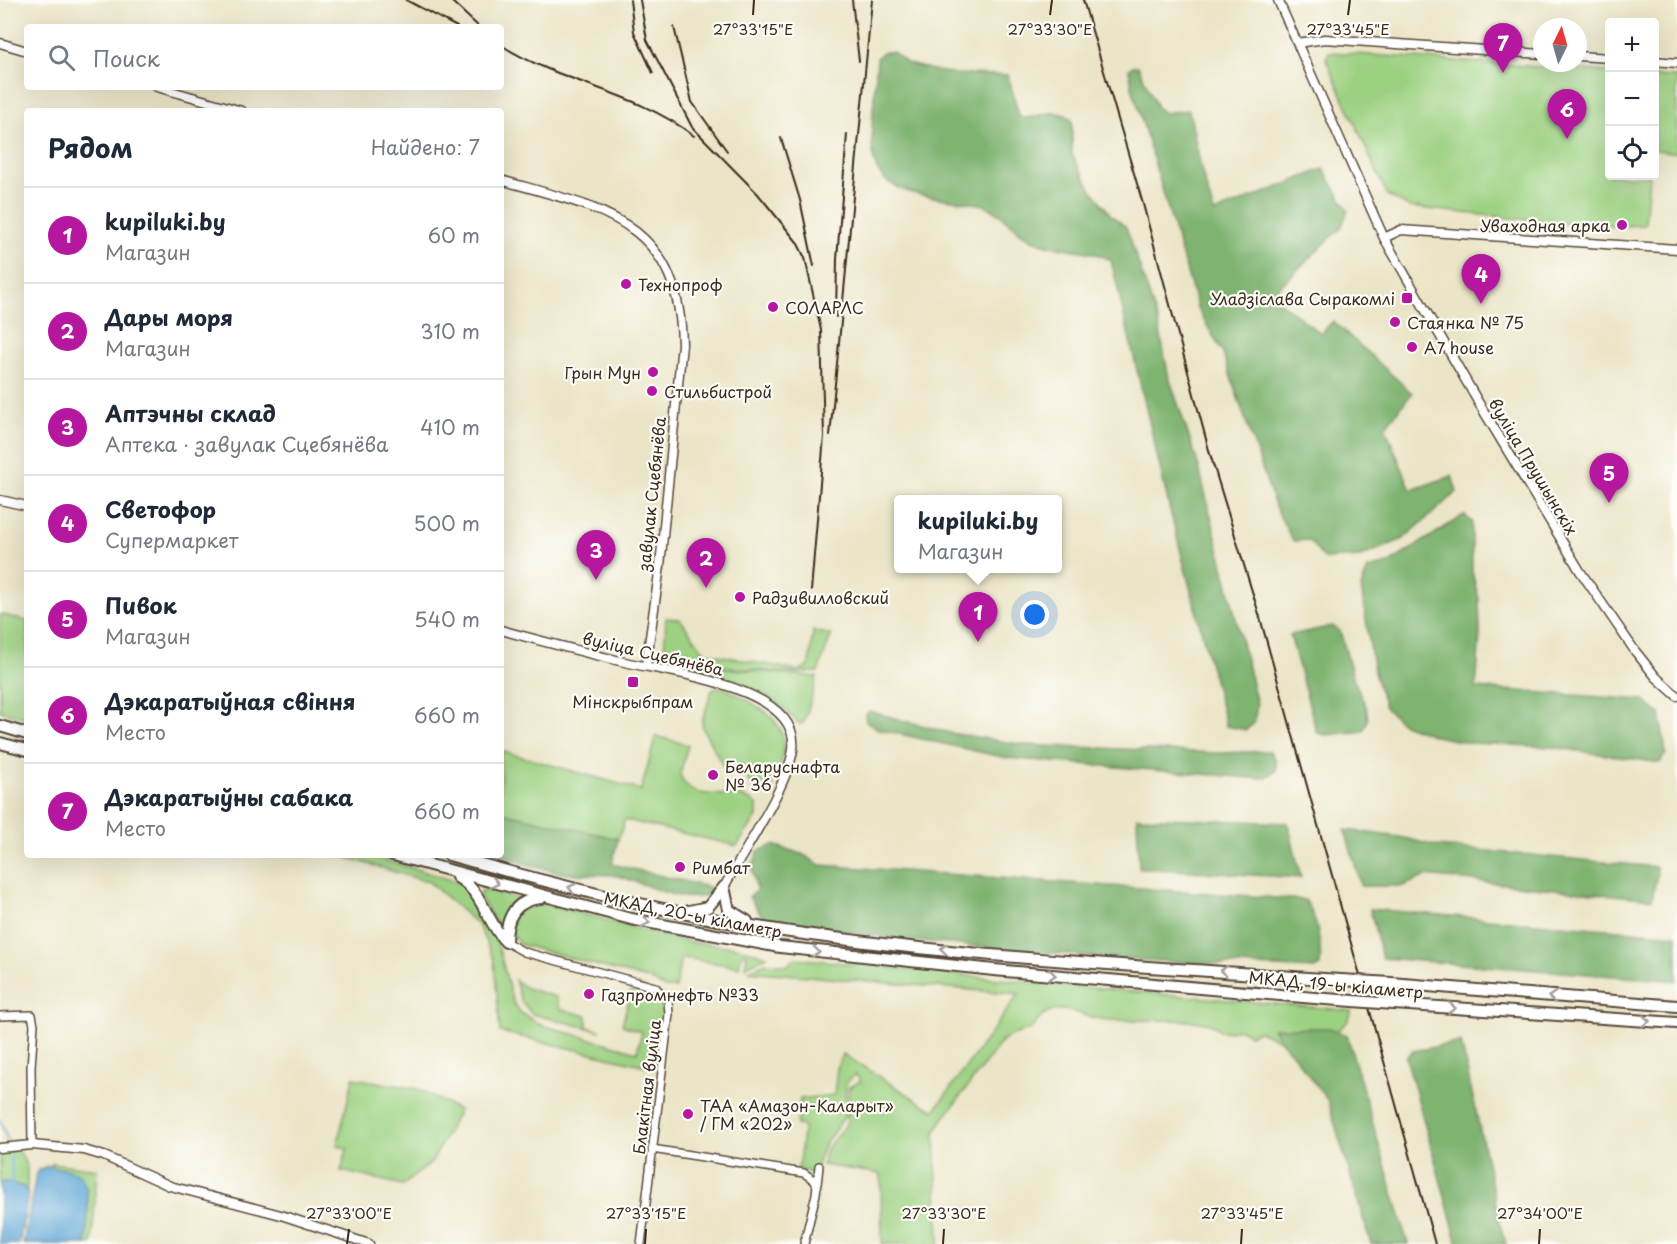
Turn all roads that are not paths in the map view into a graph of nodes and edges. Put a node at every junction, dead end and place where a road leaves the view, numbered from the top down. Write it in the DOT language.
graph roads {
  1 [pos="1278,0"];
  2 [pos="0,43"];
  3 [pos="1297,43"];
  4 [pos="24,50"];
  5 [pos="1533,53"];
  6 [pos="1587,57"];
  7 [pos="1605,58"];
  8 [pos="1659,61"];
  9 [pos="1677,63"];
  10 [pos="168,90"];
  11 [pos="231,108"];
  12 [pos="504,181"];
  13 [pos="1384,238"];
  14 [pos="1677,249"];
  15 [pos="0,500"];
  16 [pos="24,505"];
  17 [pos="504,631"];
  18 [pos="646,666"];
  19 [pos="1677,696"];
  20 [pos="0,726"];
  21 [pos="24,733"];
  22 [pos="0,742"];
  23 [pos="24,749"];
  24 [pos="404,858"];
  25 [pos="460,858"];
  26 [pos="442,869"];
  27 [pos="724,887"];
  28 [pos="548,897"];
  29 [pos="670,910"];
  30 [pos="757,927"];
  31 [pos="506,942"];
  32 [pos="995,954"];
  33 [pos="993,970"];
  34 [pos="1677,1006"];
  35 [pos="0,1016"];
  36 [pos="1677,1023"];
  37 [pos="32,1145"];
  38 [pos="0,1148"];
  39 [pos="652,1149"];
  40 [pos="819,1166"];
  41 [pos="817,1187"];
  42 [pos="369,1244"];
  43 [pos="641,1244"];
  44 [pos="804,1244"];
  1 -- 3 [label="street, вуліца Прушынскіх"];
  2 -- 4 [label="street"];
  3 -- 5 [label="street"];
  3 -- 13 [label="street, вуліца Прушынскіх"];
  6 -- 7 [label="street"];
  8 -- 9 [label="street"];
  10 -- 11 [label="street"];
  12 -- 18 [label="street, завулак Сцебянёва"];
  13 -- 14 [label="street"];
  13 -- 19 [label="street, вуліца Прушынскіх"];
  15 -- 16 [label="street"];
  17 -- 18 [label="street, вуліца Сцебянёва"];
  18 -- 27 [label="street, вуліца Сцебянёва"];
  20 -- 21 [label="highway"];
  22 -- 23 [label="highway"];
  24 -- 26 [label="highway, МКАД, 20-ы кіламетр"];
  29 -- 25 [label="highway, МКАД, 20-ы кіламетр, one-way"];
  26 -- 28 [label="highway, МКАД, 20-ы кіламетр, one-way"];
  26 -- 31 [label="highway"];
  27 -- 29 [label="highway"];
  27 -- 30 [label="highway"];
  28 -- 31 [label="highway"];
  28 -- 33 [label="highway, МКАД, 20-ы кіламетр, one-way"];
  29 -- 30 [label="highway, МКАД, 20-ы кіламетр"];
  32 -- 30 [label="highway, МКАД, 20-ы кіламетр, one-way"];
  31 -- 39 [label="street, Блакітная вуліца"];
  34 -- 32 [label="highway, МКАД, 19-ы кіламетр, one-way, bridge"];
  33 -- 36 [label="highway, МКАД, 19-ы кіламетр, one-way, bridge"];
  35 -- 37 [label="street"];
  37 -- 38 [label="street"];
  37 -- 42 [label="street"];
  39 -- 41 [label="street"];
  39 -- 43 [label="street, Блакітная вуліца"];
  40 -- 41 [label="street"];
  41 -- 44 [label="street"];
}
